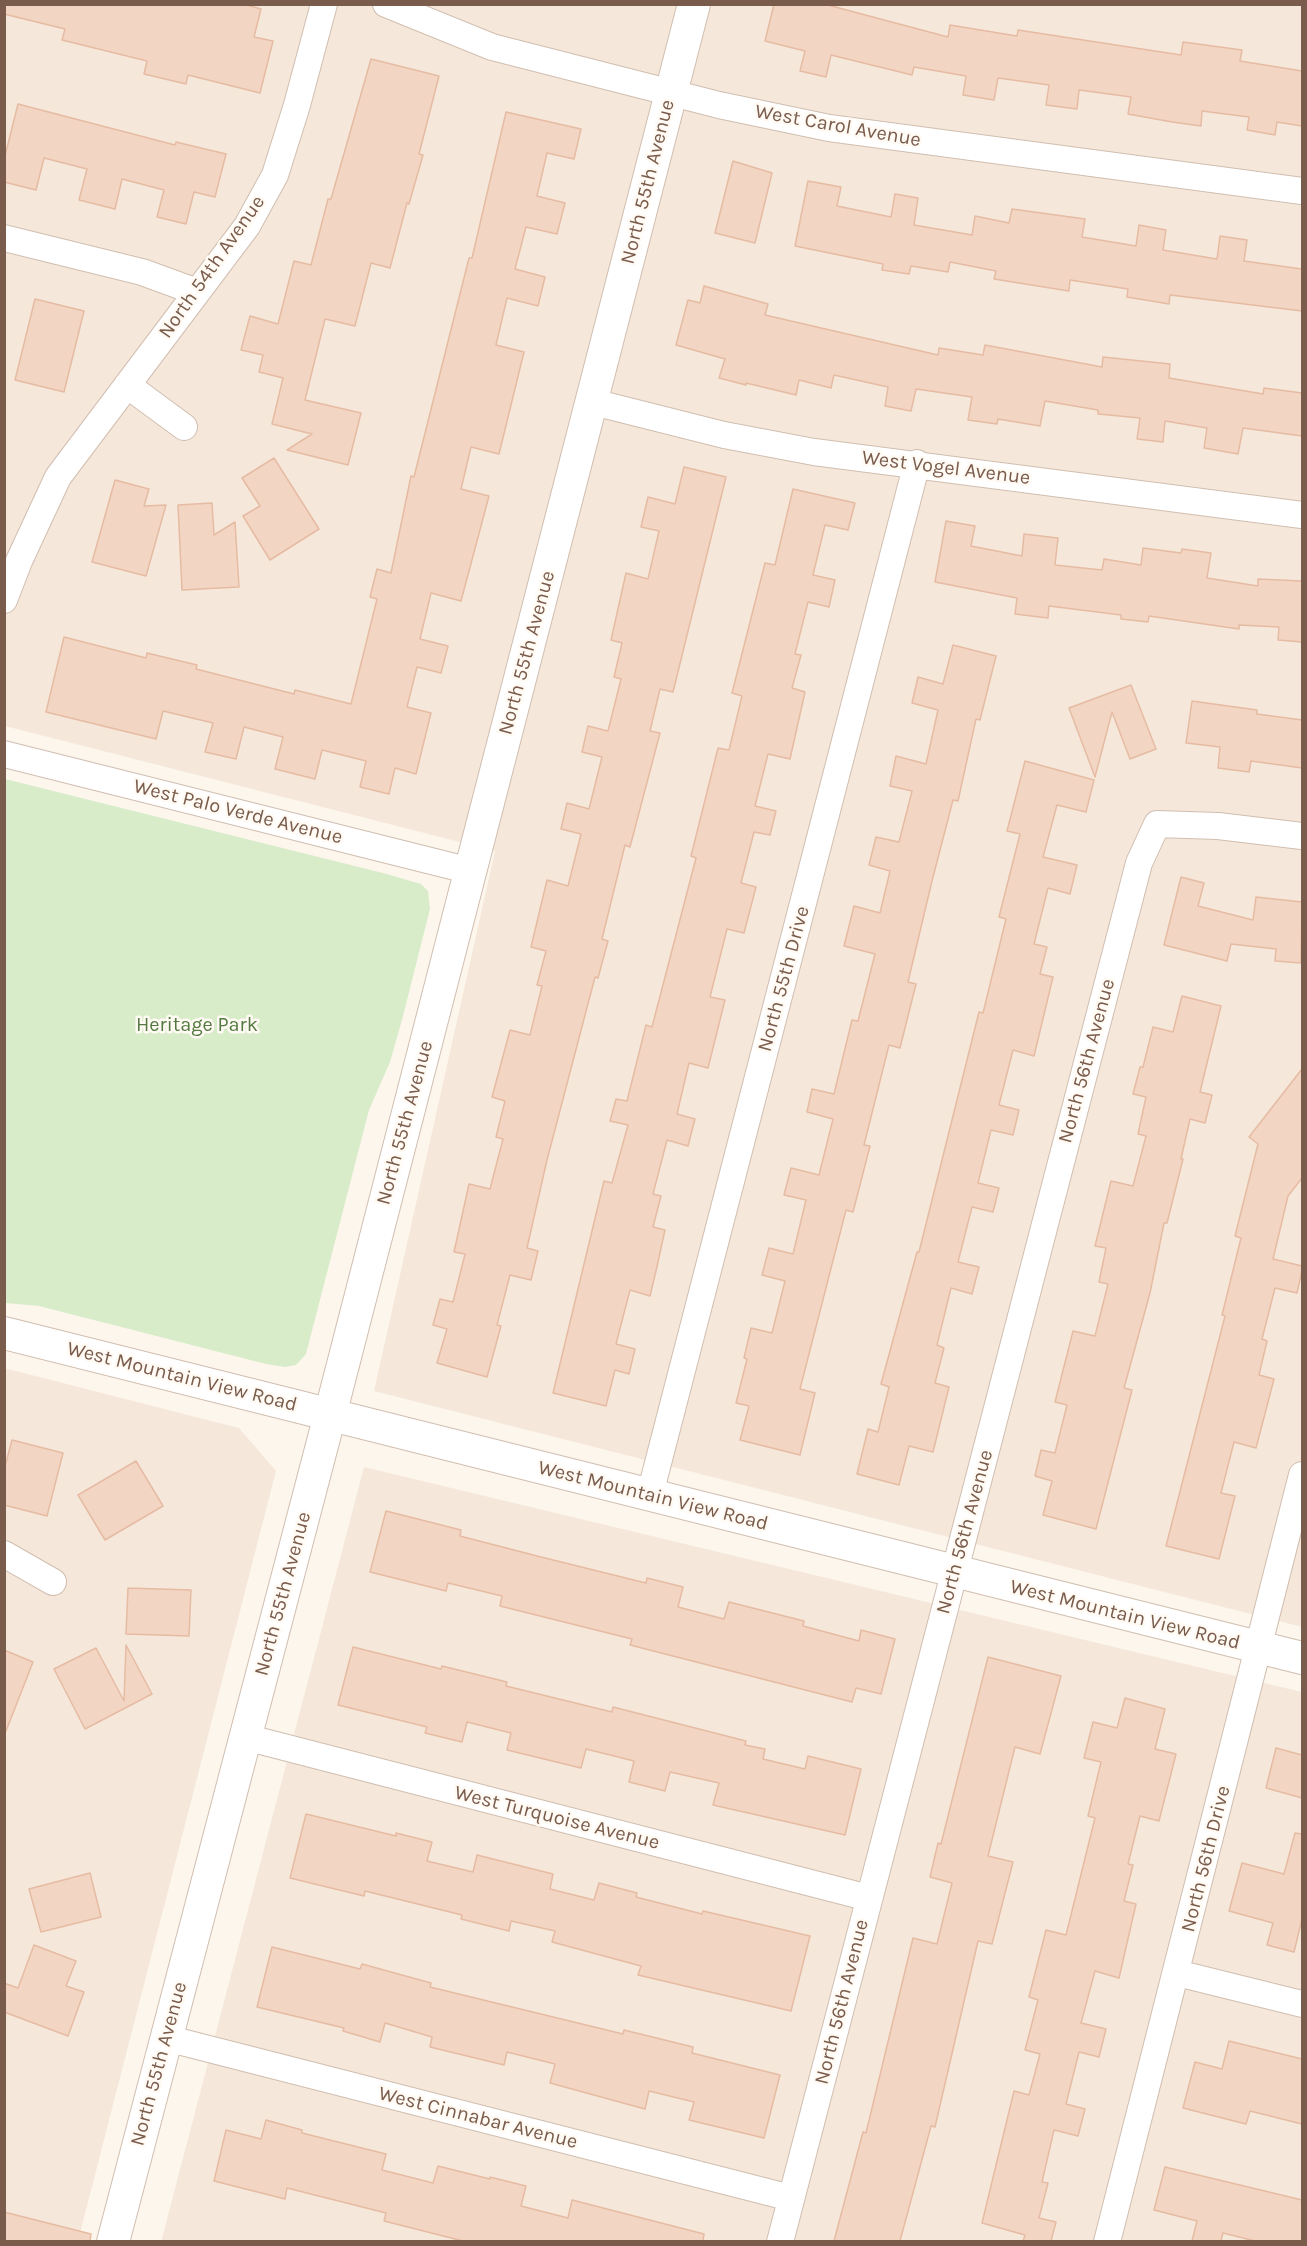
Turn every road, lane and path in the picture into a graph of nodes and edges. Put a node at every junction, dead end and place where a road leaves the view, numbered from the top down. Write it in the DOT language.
graph roads {
  1 [pos="324,4"];
  2 [pos="386,4"];
  3 [pos="694,4"];
  4 [pos="670,92"];
  5 [pos="1302,191"];
  6 [pos="4,238"];
  7 [pos="197,292"];
  8 [pos="128,385"];
  9 [pos="593,402"];
  10 [pos="184,427"];
  11 [pos="917,463"];
  12 [pos="1302,515"];
  13 [pos="5,599"];
  14 [pos="4,754"];
  15 [pos="1302,836"];
  16 [pos="471,872"];
  17 [pos="4,1332"];
  18 [pos="330,1415"];
  19 [pos="1302,1476"];
  20 [pos="650,1494"];
  21 [pos="4,1554"];
  22 [pos="955,1573"];
  23 [pos="53,1582"];
  24 [pos="1259,1648"];
  25 [pos="1302,1658"];
  26 [pos="245,1737"];
  27 [pos="869,1898"];
  28 [pos="1177,1973"];
  29 [pos="1302,2004"];
  30 [pos="166,2038"];
  31 [pos="791,2198"];
  32 [pos="113,2241"];
  33 [pos="780,2241"];
  34 [pos="1107,2241"];
  1 -- 7 [label="street, North 54th Avenue"];
  2 -- 4 [label="street, West Carol Avenue"];
  3 -- 4 [label="street, North 55th Avenue"];
  4 -- 5 [label="street, West Carol Avenue"];
  4 -- 9 [label="street, North 55th Avenue"];
  6 -- 7 [label="street"];
  7 -- 8 [label="street, North 54th Avenue"];
  8 -- 10 [label="street"];
  8 -- 13 [label="street, North 54th Avenue"];
  9 -- 11 [label="street, West Vogel Avenue"];
  9 -- 16 [label="street, North 55th Avenue"];
  11 -- 12 [label="street, West Vogel Avenue"];
  11 -- 20 [label="street, North 55th Drive"];
  14 -- 16 [label="street, West Palo Verde Avenue"];
  15 -- 22 [label="street, North 56th Avenue"];
  16 -- 18 [label="street, North 55th Avenue"];
  17 -- 18 [label="street, West Mountain View Road"];
  18 -- 20 [label="street, West Mountain View Road"];
  18 -- 26 [label="street, North 55th Avenue"];
  19 -- 24 [label="street, North 56th Drive"];
  20 -- 22 [label="street, West Mountain View Road"];
  21 -- 23 [label="street"];
  22 -- 24 [label="street, West Mountain View Road"];
  22 -- 27 [label="street, North 56th Avenue"];
  24 -- 25 [label="street, West Mountain View Road"];
  24 -- 28 [label="street, North 56th Drive"];
  26 -- 27 [label="street, West Turquoise Avenue"];
  26 -- 30 [label="street, North 55th Avenue"];
  27 -- 31 [label="street, North 56th Avenue"];
  28 -- 29 [label="street"];
  28 -- 34 [label="street, North 56th Drive"];
  30 -- 31 [label="street, West Cinnabar Avenue"];
  30 -- 32 [label="street, North 55th Avenue"];
  31 -- 33 [label="street, North 56th Avenue"];
}
